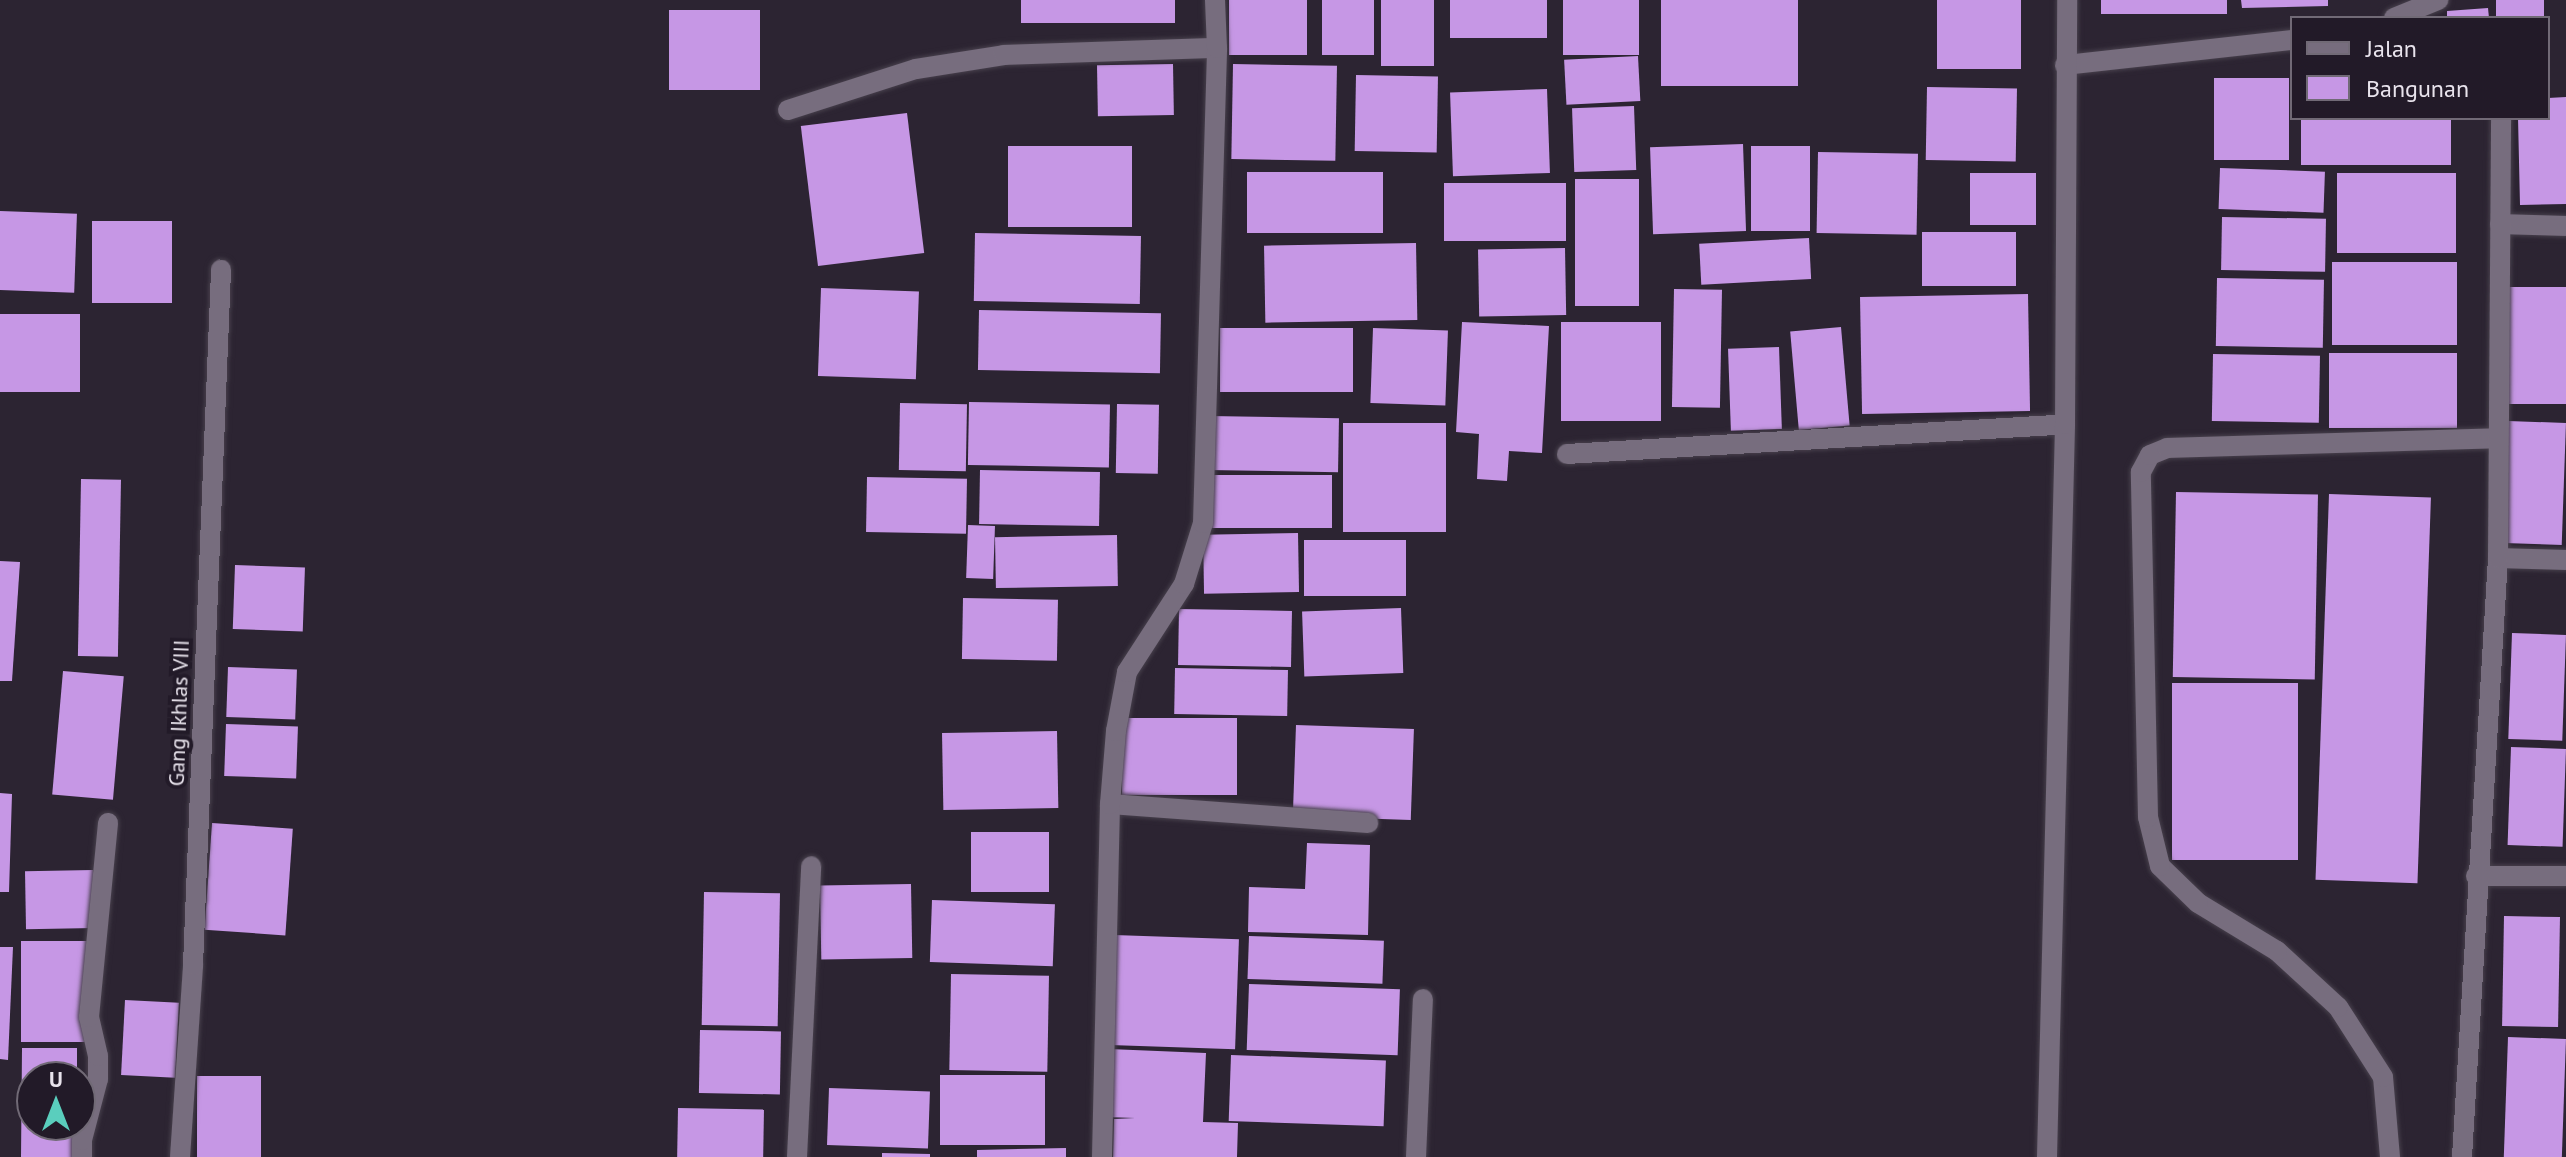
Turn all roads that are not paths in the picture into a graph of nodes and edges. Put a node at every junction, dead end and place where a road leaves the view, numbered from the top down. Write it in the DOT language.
graph roads {
  1 [pos="1215,0"];
  2 [pos="2067,0"];
  3 [pos="2438,0"];
  4 [pos="2399,16"];
  5 [pos="2290,40"];
  6 [pos="1217,48"];
  7 [pos="2065,65"];
  8 [pos="788,110"];
  9 [pos="2501,120"];
  10 [pos="2500,224"];
  11 [pos="2566,226"];
  12 [pos="221,270"];
  13 [pos="2065,424"];
  14 [pos="2496,438"];
  15 [pos="1567,454"];
  16 [pos="2498,558"];
  17 [pos="2566,560"];
  18 [pos="1110,804"];
  19 [pos="108,823"];
  20 [pos="1368,823"];
  21 [pos="811,866"];
  22 [pos="2476,876"];
  23 [pos="2566,876"];
  24 [pos="1423,999"];
  25 [pos="82,1157"];
  26 [pos="180,1157"];
  27 [pos="797,1157"];
  28 [pos="1102,1157"];
  29 [pos="1416,1157"];
  30 [pos="2047,1157"];
  31 [pos="2390,1157"];
  32 [pos="2462,1157"];
  1 -- 6 [label="street"];
  2 -- 7 [label="street"];
  3 -- 4 [label="street"];
  5 -- 7 [label="street"];
  6 -- 8 [label="street"];
  6 -- 18 [label="street"];
  7 -- 13 [label="street"];
  9 -- 10 [label="street"];
  10 -- 11 [label="street"];
  10 -- 14 [label="street"];
  12 -- 26 [label="street, Gang Ikhlas VIII"];
  13 -- 15 [label="street"];
  13 -- 30 [label="street"];
  14 -- 16 [label="street"];
  14 -- 31 [label="street"];
  16 -- 17 [label="street"];
  16 -- 22 [label="street"];
  18 -- 20 [label="street"];
  18 -- 28 [label="street"];
  19 -- 25 [label="street"];
  21 -- 27 [label="street"];
  22 -- 23 [label="street"];
  22 -- 32 [label="street"];
  24 -- 29 [label="street"];
}
